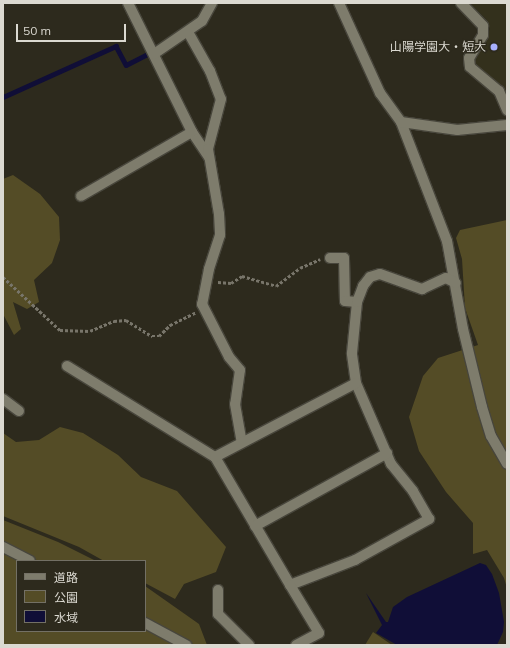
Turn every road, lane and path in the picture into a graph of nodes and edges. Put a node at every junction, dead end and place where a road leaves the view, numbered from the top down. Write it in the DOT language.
graph roads {
  1 [pos="128,3"];
  2 [pos="212,3"];
  3 [pos="339,3"];
  4 [pos="462,3"];
  5 [pos="188,32"];
  6 [pos="153,52"];
  7 [pos="507,110"];
  8 [pos="401,122"];
  9 [pos="507,125"];
  10 [pos="192,132"];
  11 [pos="211,160"];
  12 [pos="81,196"];
  13 [pos="330,258"];
  14 [pos="3,278"];
  15 [pos="207,281"];
  16 [pos="456,283"];
  17 [pos="357,302"];
  18 [pos="204,309"];
  19 [pos="67,366"];
  20 [pos="356,383"];
  21 [pos="3,399"];
  22 [pos="18,411"];
  23 [pos="242,442"];
  24 [pos="387,453"];
  25 [pos="215,457"];
  26 [pos="507,464"];
  27 [pos="256,526"];
  28 [pos="3,547"];
  29 [pos="28,560"];
  30 [pos="290,585"];
  31 [pos="218,590"];
  32 [pos="146,624"];
  33 [pos="186,645"];
  34 [pos="249,645"];
  35 [pos="296,645"];
  1 -- 6 [label="street"];
  2 -- 5 [label="street"];
  3 -- 8 [label="street"];
  4 -- 7 [label="street"];
  5 -- 6 [label="street"];
  5 -- 11 [label="street"];
  6 -- 10 [label="street"];
  8 -- 9 [label="street"];
  8 -- 16 [label="street"];
  10 -- 11 [label="street"];
  10 -- 12 [label="street"];
  11 -- 15 [label="street"];
  13 -- 15 [label="path"];
  13 -- 17 [label="street"];
  14 -- 18 [label="path"];
  15 -- 18 [label="street"];
  16 -- 17 [label="street"];
  16 -- 26 [label="street"];
  17 -- 20 [label="street"];
  18 -- 23 [label="street"];
  19 -- 25 [label="street"];
  20 -- 23 [label="street"];
  20 -- 24 [label="street"];
  21 -- 22 [label="street"];
  23 -- 25 [label="street"];
  24 -- 27 [label="street"];
  24 -- 30 [label="street"];
  25 -- 27 [label="street"];
  27 -- 30 [label="street"];
  28 -- 29 [label="street"];
  30 -- 35 [label="street"];
  31 -- 34 [label="street"];
  32 -- 33 [label="street"];
}
